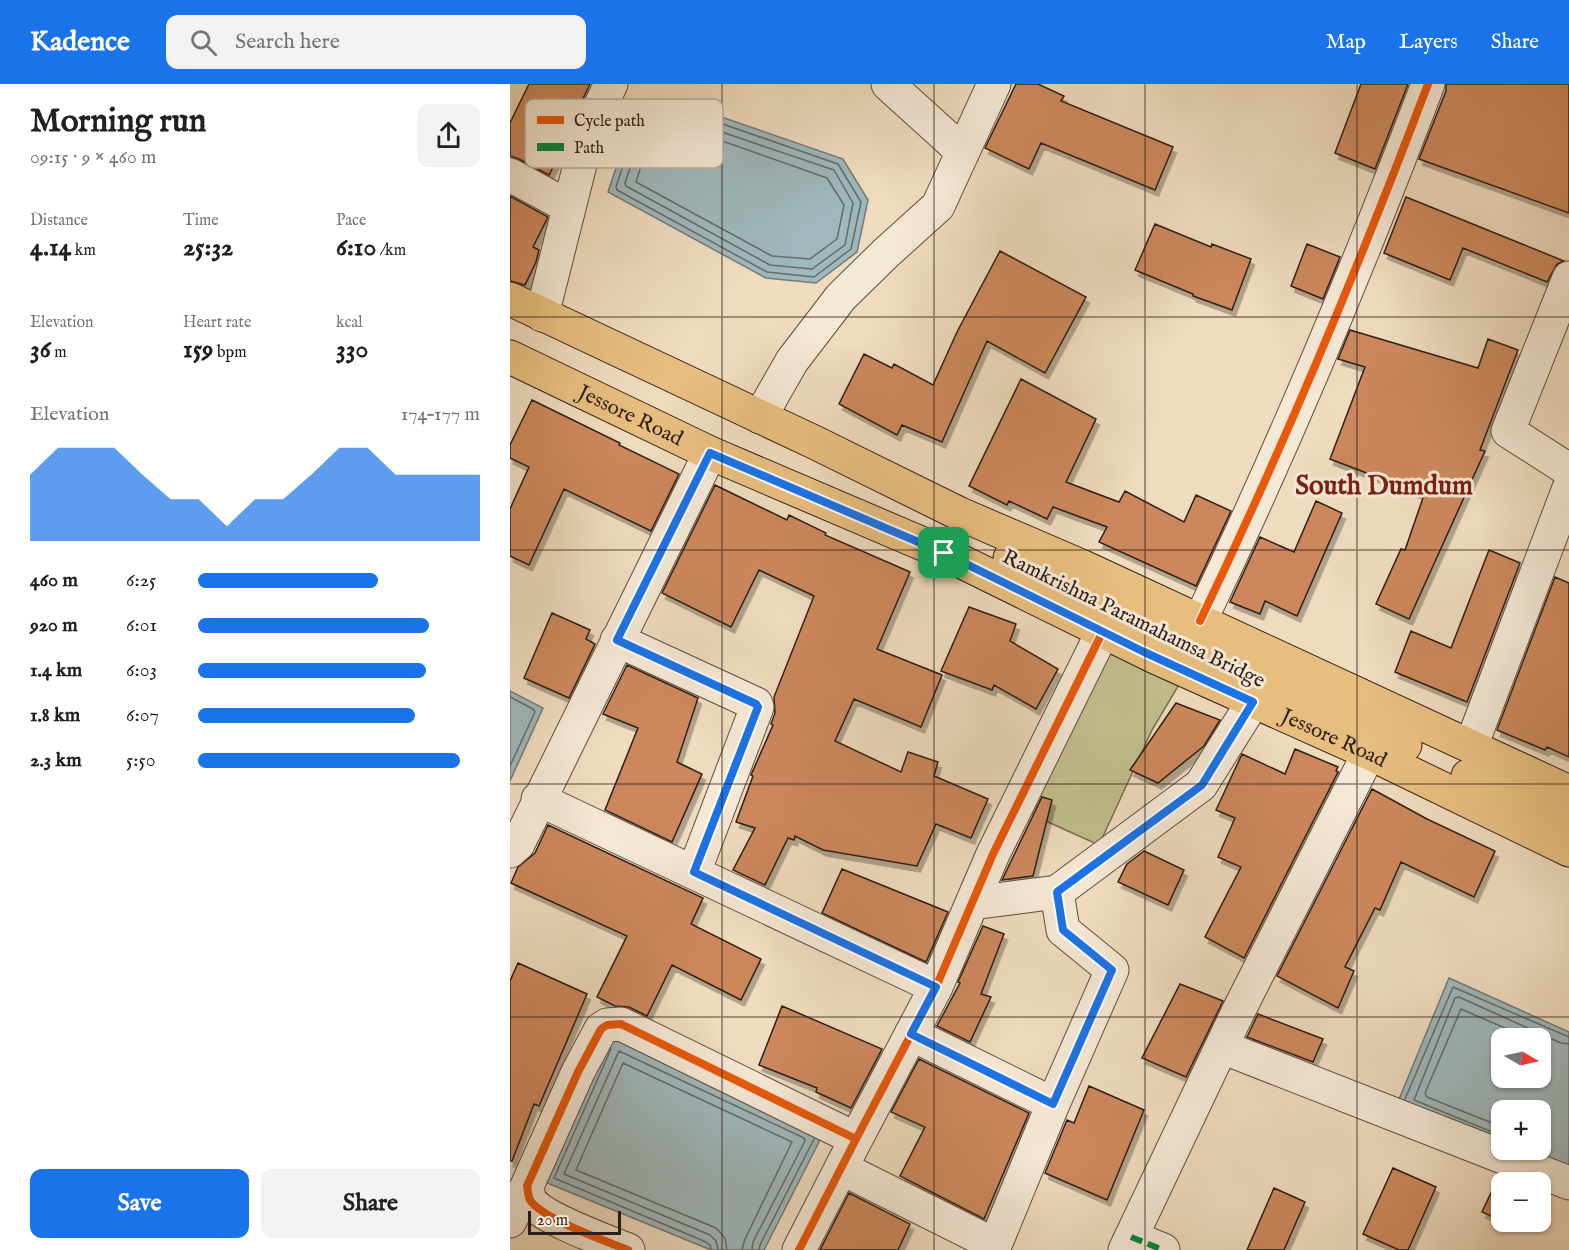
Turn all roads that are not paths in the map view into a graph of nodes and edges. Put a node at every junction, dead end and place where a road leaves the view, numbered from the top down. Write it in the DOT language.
graph roads {
  1 [pos="611,84"];
  2 [pos="888,84"];
  3 [pos="994,84"];
  4 [pos="1428,84"];
  5 [pos="604,99"];
  6 [pos="963,152"];
  7 [pos="579,168"];
  8 [pos="510,176"];
  9 [pos="569,207"];
  10 [pos="1569,278"];
  11 [pos="510,299"];
  12 [pos="542,315"];
  13 [pos="510,357"];
  14 [pos="759,417"];
  15 [pos="710,453"];
  16 [pos="1569,470"];
  17 [pos="1569,488"];
  18 [pos="960,514"];
  19 [pos="993,550"];
  20 [pos="944,553"];
  21 [pos="1200,621"];
  22 [pos="1103,631"];
  23 [pos="617,640"];
  24 [pos="1253,702"];
  25 [pos="1471,746"];
  26 [pos="1369,753"];
  27 [pos="1569,792"];
  28 [pos="538,799"];
  29 [pos="1569,824"];
  30 [pos="1569,850"];
  31 [pos="510,851"];
  32 [pos="694,872"];
  33 [pos="1057,892"];
  34 [pos="972,903"];
  35 [pos="936,987"];
  36 [pos="911,1034"];
  37 [pos="1222,1047"];
  38 [pos="1053,1104"];
  39 [pos="856,1139"];
  40 [pos="841,1168"];
  41 [pos="1569,1183"];
  42 [pos="526,1186"];
  43 [pos="510,1221"];
  44 [pos="1128,1243"];
  45 [pos="994,1248"];
  46 [pos="628,1250"];
  47 [pos="799,1250"];
  48 [pos="1163,1250"];
  1 -- 5 [label="street"];
  2 -- 6 [label="street"];
  3 -- 6 [label="street"];
  4 -- 21 [label="street"];
  6 -- 14 [label="street"];
  7 -- 9 [label="street"];
  8 -- 9 [label="street"];
  9 -- 12 [label="street"];
  10 -- 16 [label="street"];
  11 -- 12 [label="main road"];
  12 -- 14 [label="main road"];
  13 -- 15 [label="main road, Jessore Road"];
  14 -- 18 [label="main road"];
  15 -- 20 [label="main road, Jessore Road"];
  15 -- 23 [label="street"];
  17 -- 25 [label="street"];
  18 -- 19 [label="main road"];
  18 -- 21 [label="main road"];
  19 -- 20 [label="main road"];
  19 -- 29 [label="main road, Ramkrishna Paramahamsa Bridge"];
  20 -- 22 [label="main road, Jessore Road"];
  21 -- 25 [label="main road"];
  22 -- 24 [label="main road, Jessore Road"];
  22 -- 34 [label="street"];
  23 -- 28 [label="street"];
  23 -- 32 [label="street"];
  24 -- 26 [label="main road, Jessore Road"];
  24 -- 33 [label="street"];
  25 -- 27 [label="main road"];
  26 -- 30 [label="main road, Jessore Road"];
  26 -- 37 [label="street"];
  28 -- 31 [label="street"];
  28 -- 32 [label="street"];
  32 -- 35 [label="street"];
  33 -- 34 [label="street"];
  33 -- 38 [label="street"];
  34 -- 35 [label="street"];
  35 -- 36 [label="street"];
  36 -- 38 [label="street"];
  36 -- 39 [label="street"];
  37 -- 41 [label="street"];
  37 -- 44 [label="street"];
  38 -- 45 [label="street"];
  39 -- 40 [label="street"];
  39 -- 42 [label="street"];
  40 -- 45 [label="street"];
  40 -- 47 [label="street"];
  42 -- 43 [label="street"];
  42 -- 46 [label="street"];
  44 -- 48 [label="street"];
}
